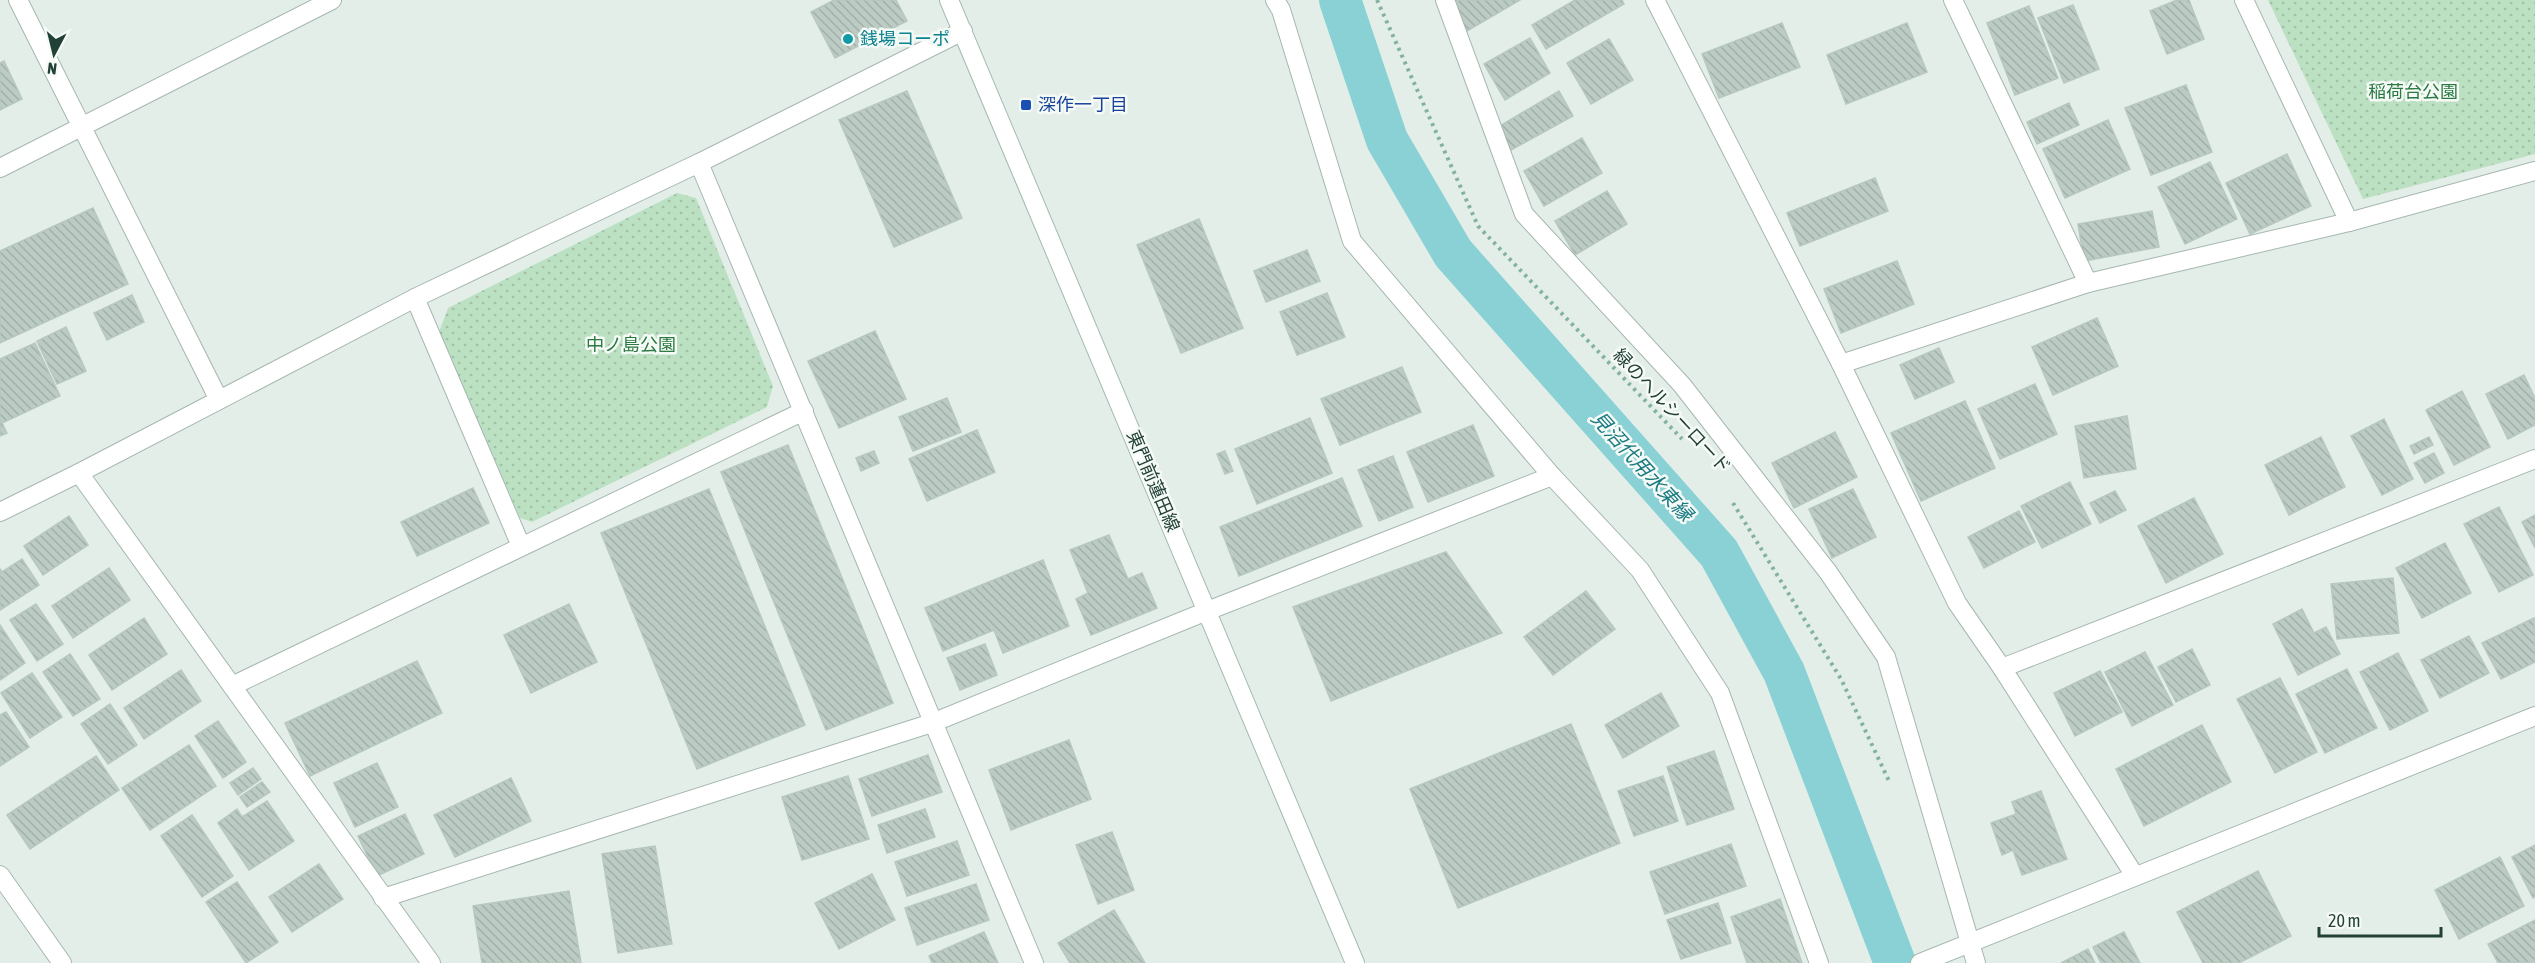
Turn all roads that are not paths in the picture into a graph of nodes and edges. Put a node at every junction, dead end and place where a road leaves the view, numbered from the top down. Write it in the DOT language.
graph roads {
  1 [pos="18,0"];
  2 [pos="332,0"];
  3 [pos="949,0"];
  4 [pos="1275,0"];
  5 [pos="1445,0"];
  6 [pos="1655,0"];
  7 [pos="1953,0"];
  8 [pos="2244,0"];
  9 [pos="963,31"];
  10 [pos="82,126"];
  11 [pos="699,163"];
  12 [pos="0,168"];
  13 [pos="2535,171"];
  14 [pos="2349,222"];
  15 [pos="2088,283"];
  16 [pos="415,298"];
  17 [pos="1841,364"];
  18 [pos="219,400"];
  19 [pos="804,411"];
  20 [pos="2535,459"];
  21 [pos="79,473"];
  22 [pos="1552,476"];
  23 [pos="0,512"];
  24 [pos="521,546"];
  25 [pos="1207,611"];
  26 [pos="2002,668"];
  27 [pos="232,686"];
  28 [pos="2535,716"];
  29 [pos="932,723"];
  30 [pos="0,875"];
  31 [pos="2135,876"];
  32 [pos="383,897"];
  33 [pos="1970,943"];
  34 [pos="62,963"];
  35 [pos="431,963"];
  36 [pos="1034,963"];
  37 [pos="1355,963"];
  38 [pos="1819,963"];
  39 [pos="1920,963"];
  40 [pos="1976,963"];
  1 -- 10 [label="street"];
  2 -- 10 [label="street"];
  3 -- 9 [label="street, 東門前蓮田線"];
  4 -- 22 [label="street"];
  5 -- 33 [label="street"];
  6 -- 17 [label="street"];
  7 -- 15 [label="street"];
  8 -- 14 [label="street"];
  9 -- 11 [label="street"];
  9 -- 25 [label="street, 東門前蓮田線"];
  10 -- 12 [label="street"];
  10 -- 18 [label="street"];
  11 -- 16 [label="street"];
  11 -- 19 [label="street"];
  13 -- 14 [label="street"];
  14 -- 15 [label="street"];
  15 -- 17 [label="street"];
  16 -- 18 [label="street"];
  16 -- 24 [label="street"];
  17 -- 26 [label="street"];
  18 -- 21 [label="street"];
  19 -- 24 [label="street"];
  19 -- 29 [label="street"];
  20 -- 26 [label="street"];
  21 -- 23 [label="street"];
  21 -- 27 [label="street"];
  22 -- 25 [label="street"];
  22 -- 38 [label="street"];
  24 -- 27 [label="street"];
  25 -- 29 [label="street"];
  25 -- 37 [label="street, 東門前蓮田線"];
  26 -- 31 [label="street"];
  27 -- 32 [label="street"];
  28 -- 31 [label="street"];
  29 -- 32 [label="street"];
  29 -- 36 [label="street"];
  30 -- 34 [label="street"];
  31 -- 33 [label="street"];
  32 -- 35 [label="street"];
  33 -- 39 [label="street"];
  33 -- 40 [label="street"];
}
